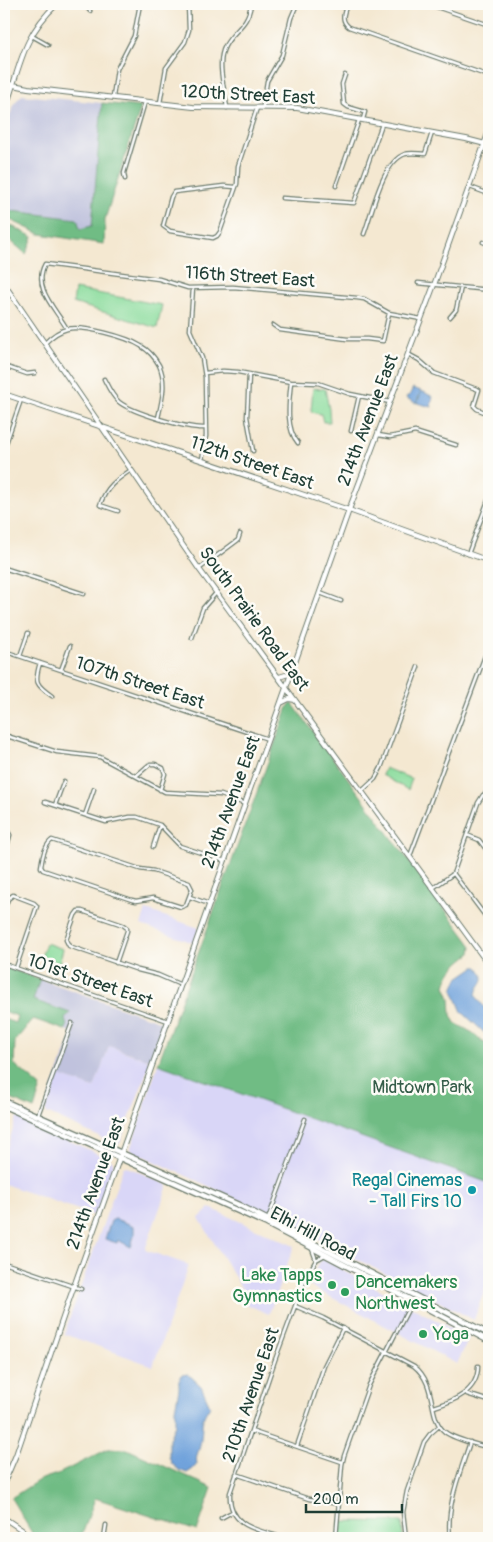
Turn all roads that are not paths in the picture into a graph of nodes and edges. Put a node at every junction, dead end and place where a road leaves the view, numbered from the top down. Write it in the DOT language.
graph roads {
  1 [pos="8,4"];
  2 [pos="57,4"];
  3 [pos="84,4"];
  4 [pos="140,4"];
  5 [pos="188,4"];
  6 [pos="251,4"];
  7 [pos="298,4"];
  8 [pos="347,4"];
  9 [pos="428,4"];
  10 [pos="90,11"];
  11 [pos="4,16"];
  12 [pos="489,26"];
  13 [pos="31,35"];
  14 [pos="48,45"];
  15 [pos="345,74"];
  16 [pos="489,76"];
  17 [pos="4,83"];
  18 [pos="13,85"];
  19 [pos="113,97"];
  20 [pos="145,102"];
  21 [pos="160,103"];
  22 [pos="263,106"];
  23 [pos="258,107"];
  24 [pos="227,108"];
  25 [pos="4,112"];
  26 [pos="361,119"];
  27 [pos="382,124"];
  28 [pos="489,131"];
  29 [pos="432,133"];
  30 [pos="487,144"];
  31 [pos="125,179"];
  32 [pos="336,186"];
  33 [pos="235,187"];
  34 [pos="470,187"];
  35 [pos="489,194"];
  36 [pos="282,198"];
  37 [pos="364,234"];
  38 [pos="483,242"];
  39 [pos="489,244"];
  40 [pos="418,283"];
  41 [pos="4,284"];
  42 [pos="434,285"];
  43 [pos="461,287"];
  44 [pos="193,288"];
  45 [pos="489,290"];
  46 [pos="389,313"];
  47 [pos="450,317"];
  48 [pos="421,319"];
  49 [pos="273,325"];
  50 [pos="67,329"];
  51 [pos="45,343"];
  52 [pos="408,354"];
  53 [pos="4,366"];
  54 [pos="35,373"];
  55 [pos="204,374"];
  56 [pos="249,374"];
  57 [pos="104,379"];
  58 [pos="291,382"];
  59 [pos="4,394"];
  60 [pos="359,396"];
  61 [pos="21,400"];
  62 [pos="390,402"];
  63 [pos="94,414"];
  64 [pos="489,414"];
  65 [pos="158,418"];
  66 [pos="88,422"];
  67 [pos="103,427"];
  68 [pos="206,428"];
  69 [pos="350,431"];
  70 [pos="121,433"];
  71 [pos="378,434"];
  72 [pos="113,442"];
  73 [pos="298,443"];
  74 [pos="456,446"];
  75 [pos="4,449"];
  76 [pos="253,450"];
  77 [pos="202,460"];
  78 [pos="132,470"];
  79 [pos="489,498"];
  80 [pos="349,510"];
  81 [pos="118,511"];
  82 [pos="240,534"];
  83 [pos="468,554"];
  84 [pos="489,561"];
  85 [pos="4,568"];
  86 [pos="199,568"];
  87 [pos="217,592"];
  88 [pos="320,593"];
  89 [pos="84,594"];
  90 [pos="341,601"];
  91 [pos="28,633"];
  92 [pos="192,638"];
  93 [pos="70,646"];
  94 [pos="4,651"];
  95 [pos="20,656"];
  96 [pos="485,656"];
  97 [pos="40,663"];
  98 [pos="418,667"];
  99 [pos="62,670"];
  100 [pos="292,673"];
  101 [pos="279,677"];
  102 [pos="287,687"];
  103 [pos="52,696"];
  104 [pos="296,700"];
  105 [pos="281,703"];
  106 [pos="4,735"];
  107 [pos="268,739"];
  108 [pos="136,776"];
  109 [pos="64,781"];
  110 [pos="94,789"];
  111 [pos="160,790"];
  112 [pos="362,790"];
  113 [pos="488,793"];
  114 [pos="45,802"];
  115 [pos="245,804"];
  116 [pos="56,806"];
  117 [pos="85,815"];
  118 [pos="4,825"];
  119 [pos="160,825"];
  120 [pos="467,835"];
  121 [pos="153,847"];
  122 [pos="489,853"];
  123 [pos="410,856"];
  124 [pos="4,857"];
  125 [pos="225,861"];
  126 [pos="454,873"];
  127 [pos="433,888"];
  128 [pos="190,897"];
  129 [pos="209,904"];
  130 [pos="4,910"];
  131 [pos="489,921"];
  132 [pos="116,963"];
  133 [pos="4,964"];
  134 [pos="489,964"];
  135 [pos="16,968"];
  136 [pos="181,985"];
  137 [pos="168,1021"];
  138 [pos="72,1023"];
  139 [pos="4,1101"];
  140 [pos="4,1106"];
  141 [pos="38,1116"];
  142 [pos="305,1119"];
  143 [pos="122,1153"];
  144 [pos="120,1159"];
  145 [pos="268,1219"];
  146 [pos="312,1248"];
  147 [pos="325,1255"];
  148 [pos="316,1260"];
  149 [pos="4,1264"];
  150 [pos="74,1287"];
  151 [pos="81,1289"];
  152 [pos="416,1296"];
  153 [pos="412,1301"];
  154 [pos="295,1306"];
  155 [pos="343,1328"];
  156 [pos="489,1334"];
  157 [pos="489,1341"];
  158 [pos="386,1351"];
  159 [pos="478,1366"];
  160 [pos="466,1393"];
  161 [pos="489,1401"];
  162 [pos="434,1407"];
  163 [pos="440,1426"];
  164 [pos="251,1431"];
  165 [pos="470,1442"];
  166 [pos="297,1446"];
  167 [pos="489,1448"];
  168 [pos="342,1462"];
  169 [pos="236,1474"];
  170 [pos="4,1483"];
  171 [pos="339,1504"];
  172 [pos="232,1512"];
  173 [pos="4,1518"];
  174 [pos="221,1518"];
  175 [pos="106,1525"];
  176 [pos="27,1538"];
  177 [pos="104,1538"];
  178 [pos="284,1538"];
  179 [pos="336,1538"];
  180 [pos="406,1538"];
  181 [pos="450,1538"];
  1 -- 11 [label="street"];
  2 -- 13 [label="street"];
  3 -- 10 [label="street"];
  4 -- 19 [label="street"];
  5 -- 21 [label="street"];
  6 -- 24 [label="street"];
  7 -- 22 [label="street"];
  8 -- 16 [label="street"];
  9 -- 12 [label="street"];
  13 -- 14 [label="street"];
  13 -- 18 [label="street"];
  15 -- 26 [label="street"];
  17 -- 18 [label="street, 120th Street East"];
  18 -- 19 [label="street, 120th Street East"];
  18 -- 25 [label="street"];
  19 -- 20 [label="street, 120th Street East"];
  20 -- 21 [label="street, 120th Street East"];
  20 -- 31 [label="street"];
  21 -- 24 [label="street, 120th Street East"];
  22 -- 23 [label="street, 120th Street East"];
  22 -- 26 [label="street, 120th Street East"];
  23 -- 24 [label="street, 120th Street East"];
  23 -- 33 [label="street"];
  26 -- 27 [label="street, 120th Street East"];
  26 -- 32 [label="street"];
  27 -- 29 [label="street, 120th Street East"];
  27 -- 36 [label="street"];
  28 -- 30 [label="street, 214th Avenue East"];
  29 -- 30 [label="street, 120th Street East"];
  29 -- 37 [label="street"];
  30 -- 34 [label="street, 214th Avenue East"];
  33 -- 33 [label="street"];
  34 -- 35 [label="street"];
  34 -- 42 [label="street, 214th Avenue East"];
  38 -- 39 [label="street"];
  40 -- 42 [label="street"];
  41 -- 51 [label="street, South Prairie Road East"];
  42 -- 43 [label="street"];
  42 -- 48 [label="street, 214th Avenue East"];
  43 -- 45 [label="street"];
  43 -- 47 [label="street"];
  44 -- 46 [label="street, 116th Street East"];
  44 -- 50 [label="street, 116th Street East"];
  44 -- 55 [label="street"];
  46 -- 48 [label="street, 116th Street East"];
  46 -- 49 [label="street"];
  48 -- 52 [label="street, 214th Avenue East"];
  50 -- 51 [label="street"];
  50 -- 65 [label="street"];
  51 -- 63 [label="street, South Prairie Road East"];
  52 -- 62 [label="street, 214th Avenue East"];
  52 -- 64 [label="street"];
  53 -- 54 [label="street"];
  55 -- 56 [label="street"];
  55 -- 68 [label="street"];
  56 -- 58 [label="street"];
  56 -- 76 [label="street"];
  57 -- 65 [label="street"];
  58 -- 60 [label="street"];
  58 -- 73 [label="street"];
  59 -- 61 [label="street, 112th Street East"];
  60 -- 62 [label="street"];
  60 -- 69 [label="street"];
  61 -- 66 [label="street, 112th Street East"];
  61 -- 75 [label="street"];
  62 -- 71 [label="street, 214th Avenue East"];
  63 -- 66 [label="street"];
  63 -- 67 [label="street, South Prairie Road East"];
  65 -- 68 [label="street"];
  66 -- 67 [label="street, 112th Street East"];
  67 -- 70 [label="street, 112th Street East"];
  67 -- 72 [label="street, South Prairie Road East"];
  68 -- 77 [label="street"];
  70 -- 72 [label="street"];
  70 -- 77 [label="street, 112th Street East"];
  71 -- 74 [label="street"];
  71 -- 80 [label="street, 214th Avenue East"];
  72 -- 78 [label="street, South Prairie Road East"];
  77 -- 80 [label="street, 112th Street East"];
  78 -- 81 [label="street"];
  78 -- 86 [label="street, South Prairie Road East"];
  79 -- 83 [label="street"];
  80 -- 83 [label="street, 112th Street East"];
  80 -- 88 [label="street, 214th Avenue East"];
  82 -- 86 [label="street"];
  83 -- 84 [label="street, 112th Street East"];
  85 -- 89 [label="street"];
  86 -- 87 [label="street, South Prairie Road East"];
  87 -- 92 [label="street"];
  87 -- 101 [label="street, South Prairie Road East"];
  88 -- 90 [label="street"];
  88 -- 100 [label="street, 214th Avenue East"];
  91 -- 95 [label="street"];
  93 -- 99 [label="street"];
  94 -- 95 [label="street, 107th Street East"];
  95 -- 97 [label="street, 107th Street East"];
  96 -- 123 [label="street"];
  97 -- 99 [label="street, 107th Street East"];
  97 -- 103 [label="street"];
  98 -- 112 [label="street"];
  99 -- 107 [label="street, 107th Street East"];
  100 -- 101 [label="street"];
  100 -- 102 [label="street, 214th Avenue East"];
  101 -- 102 [label="street, South Prairie Road East"];
  102 -- 104 [label="street, South Prairie Road East"];
  102 -- 105 [label="street, 214th Avenue East"];
  104 -- 105 [label="street"];
  104 -- 112 [label="street, South Prairie Road East"];
  105 -- 107 [label="street, 214th Avenue East"];
  106 -- 108 [label="street"];
  107 -- 115 [label="street, 214th Avenue East"];
  108 -- 111 [label="street"];
  108 -- 111 [label="street"];
  109 -- 116 [label="street"];
  110 -- 117 [label="street"];
  111 -- 115 [label="street"];
  112 -- 123 [label="street, South Prairie Road East"];
  113 -- 120 [label="street"];
  114 -- 116 [label="street"];
  115 -- 125 [label="street, 214th Avenue East"];
  116 -- 117 [label="street"];
  117 -- 119 [label="street"];
  118 -- 124 [label="street"];
  119 -- 121 [label="street"];
  119 -- 125 [label="street"];
  120 -- 122 [label="street"];
  120 -- 126 [label="street"];
  123 -- 127 [label="street, South Prairie Road East"];
  125 -- 129 [label="street, 214th Avenue East"];
  126 -- 127 [label="street"];
  126 -- 131 [label="street"];
  127 -- 134 [label="street, South Prairie Road East"];
  128 -- 128 [label="street"];
  128 -- 129 [label="street"];
  129 -- 136 [label="street, 214th Avenue East"];
  130 -- 135 [label="street"];
  132 -- 132 [label="street"];
  132 -- 136 [label="street"];
  133 -- 135 [label="street, 101st Street East"];
  135 -- 137 [label="street, 101st Street East"];
  136 -- 137 [label="street, 214th Avenue East"];
  137 -- 143 [label="street, 214th Avenue East"];
  138 -- 141 [label="street"];
  139 -- 141 [label="main road, Elhi Hill Road"];
  140 -- 144 [label="main road, Elhi Hill Road"];
  141 -- 143 [label="main road, Elhi Hill Road"];
  142 -- 145 [label="street"];
  143 -- 144 [label="street, 214th Avenue East"];
  143 -- 145 [label="main road, Elhi Hill Road"];
  144 -- 146 [label="main road, Elhi Hill Road"];
  144 -- 150 [label="street, 214th Avenue East"];
  145 -- 152 [label="main road, Elhi Hill Road"];
  146 -- 147 [label="main road, Elhi Hill Road"];
  146 -- 148 [label="street"];
  147 -- 148 [label="street"];
  147 -- 153 [label="main road, Elhi Hill Road"];
  148 -- 154 [label="street, 210th Avenue East"];
  149 -- 150 [label="street"];
  150 -- 151 [label="street"];
  150 -- 170 [label="street, 214th Avenue East"];
  152 -- 153 [label="street"];
  152 -- 156 [label="main road, Elhi Hill Road"];
  153 -- 157 [label="main road, Elhi Hill Road"];
  153 -- 158 [label="street"];
  154 -- 155 [label="street"];
  154 -- 164 [label="street, 210th Avenue East"];
  155 -- 158 [label="street"];
  155 -- 166 [label="street"];
  158 -- 162 [label="street"];
  158 -- 168 [label="street"];
  159 -- 160 [label="street"];
  160 -- 161 [label="street"];
  160 -- 162 [label="street"];
  162 -- 163 [label="street"];
  163 -- 165 [label="street"];
  163 -- 180 [label="street"];
  164 -- 166 [label="street"];
  164 -- 169 [label="street, 210th Avenue East"];
  165 -- 167 [label="street"];
  165 -- 181 [label="street"];
  166 -- 168 [label="street"];
  168 -- 171 [label="street"];
  169 -- 171 [label="street"];
  169 -- 172 [label="street, 210th Avenue East"];
  171 -- 179 [label="street"];
  172 -- 174 [label="street"];
  172 -- 178 [label="street"];
  173 -- 176 [label="street"];
  175 -- 177 [label="street"];
}
